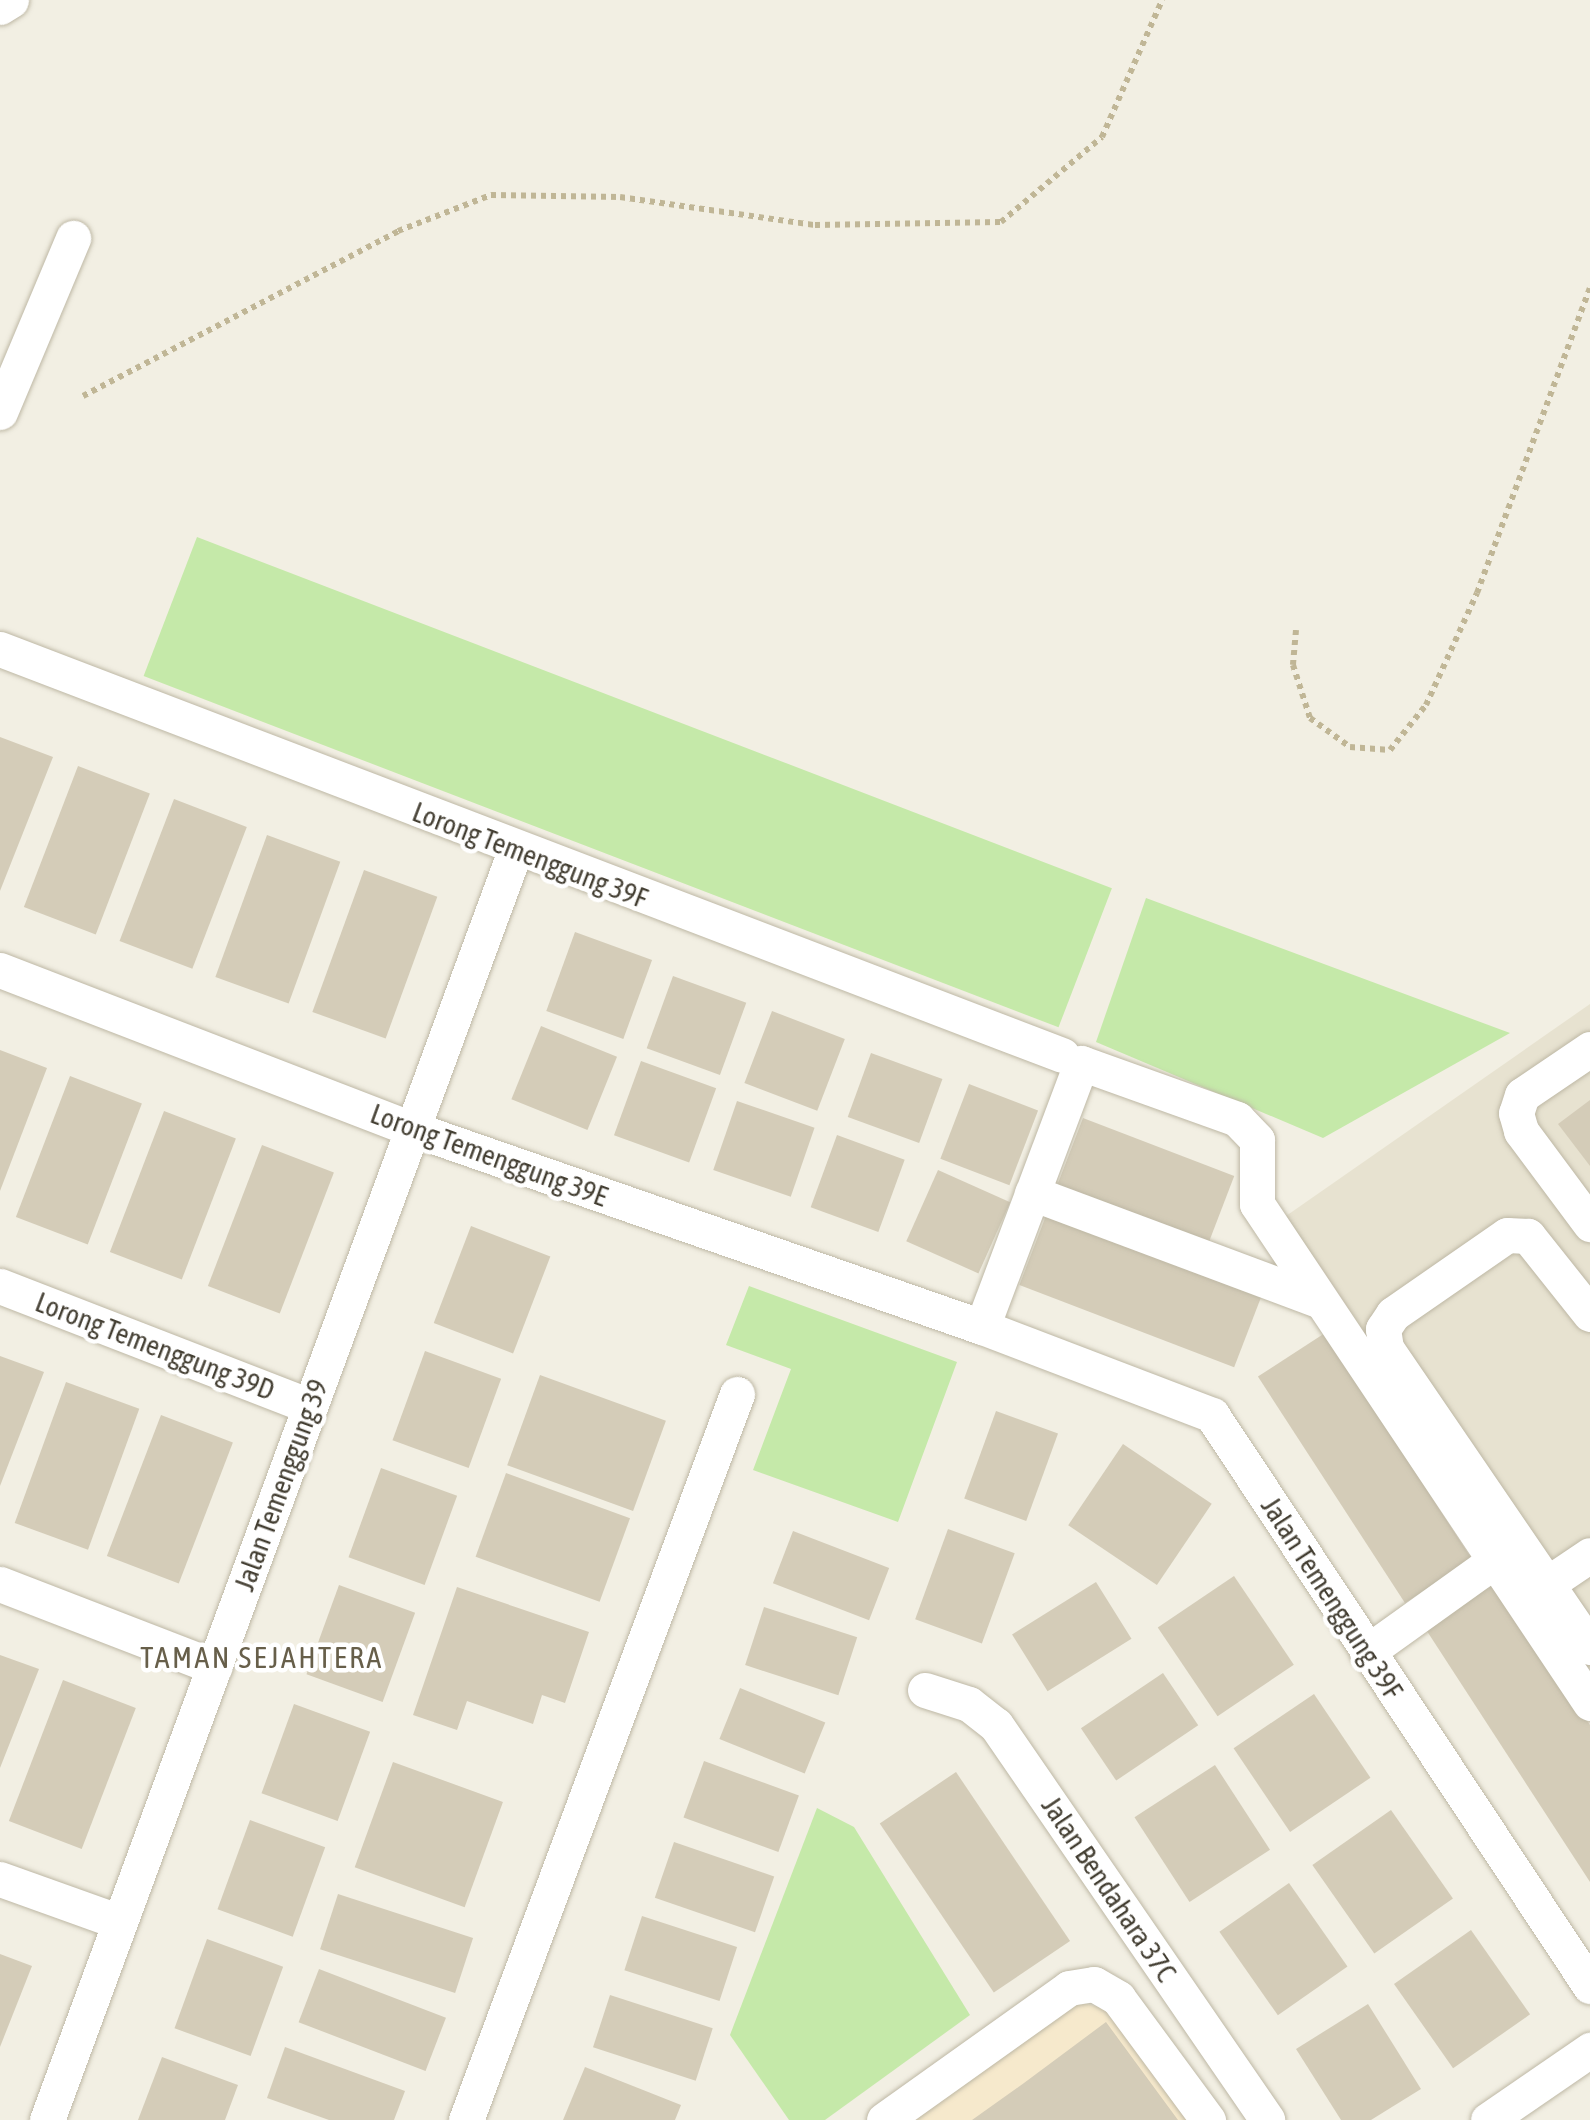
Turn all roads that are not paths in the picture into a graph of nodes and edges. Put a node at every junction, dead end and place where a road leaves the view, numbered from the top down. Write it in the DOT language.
graph roads {
  1 [pos="11,0"];
  2 [pos="0,7"];
  3 [pos="73,238"];
  4 [pos="0,412"];
  5 [pos="0,649"];
  6 [pos="515,851"];
  7 [pos="0,970"];
  8 [pos="1590,1049"];
  9 [pos="1071,1059"];
  10 [pos="412,1129"];
  11 [pos="1032,1193"];
  12 [pos="1590,1224"];
  13 [pos="0,1286"];
  14 [pos="1316,1299"];
  15 [pos="1590,1314"];
  16 [pos="982,1328"];
  17 [pos="737,1394"];
  18 [pos="310,1406"];
  19 [pos="1590,1554"];
  20 [pos="1494,1561"];
  21 [pos="0,1584"];
  22 [pos="1544,1586"];
  23 [pos="1590,1647"];
  24 [pos="1367,1652"];
  25 [pos="215,1666"];
  26 [pos="926,1690"];
  27 [pos="1590,1704"];
  28 [pos="0,1879"];
  29 [pos="120,1922"];
  30 [pos="1590,1986"];
  31 [pos="1590,2050"];
  32 [pos="1204,2118"];
  33 [pos="48,2120"];
  34 [pos="466,2120"];
  35 [pos="884,2120"];
  36 [pos="1267,2120"];
  37 [pos="1488,2120"];
  1 -- 2 [label="street"];
  3 -- 4 [label="street"];
  5 -- 6 [label="street, Lorong Temenggung 39F"];
  6 -- 9 [label="street, Lorong Temenggung 39F"];
  6 -- 10 [label="street, Jalan Temenggung 39"];
  7 -- 10 [label="street, Lorong Temenggung 39E"];
  8 -- 12 [label="street"];
  9 -- 11 [label="street"];
  9 -- 14 [label="street, Lorong Temenggung 39F"];
  10 -- 16 [label="street, Lorong Temenggung 39E"];
  10 -- 18 [label="street, Jalan Temenggung 39"];
  11 -- 14 [label="street"];
  11 -- 16 [label="street"];
  13 -- 18 [label="street, Lorong Temenggung 39D"];
  14 -- 20 [label="street"];
  15 -- 22 [label="street"];
  16 -- 24 [label="street, Jalan Temenggung 39F"];
  17 -- 34 [label="street"];
  18 -- 25 [label="street, Jalan Temenggung 39"];
  19 -- 22 [label="street"];
  20 -- 24 [label="street"];
  20 -- 27 [label="street"];
  21 -- 25 [label="street"];
  22 -- 23 [label="street"];
  24 -- 30 [label="street, Jalan Temenggung 39F"];
  25 -- 29 [label="street, Jalan Temenggung 39"];
  26 -- 36 [label="street, Jalan Bendahara 37C"];
  28 -- 29 [label="street"];
  29 -- 33 [label="street, Jalan Temenggung 39"];
  31 -- 37 [label="street"];
  32 -- 35 [label="street"];
}
